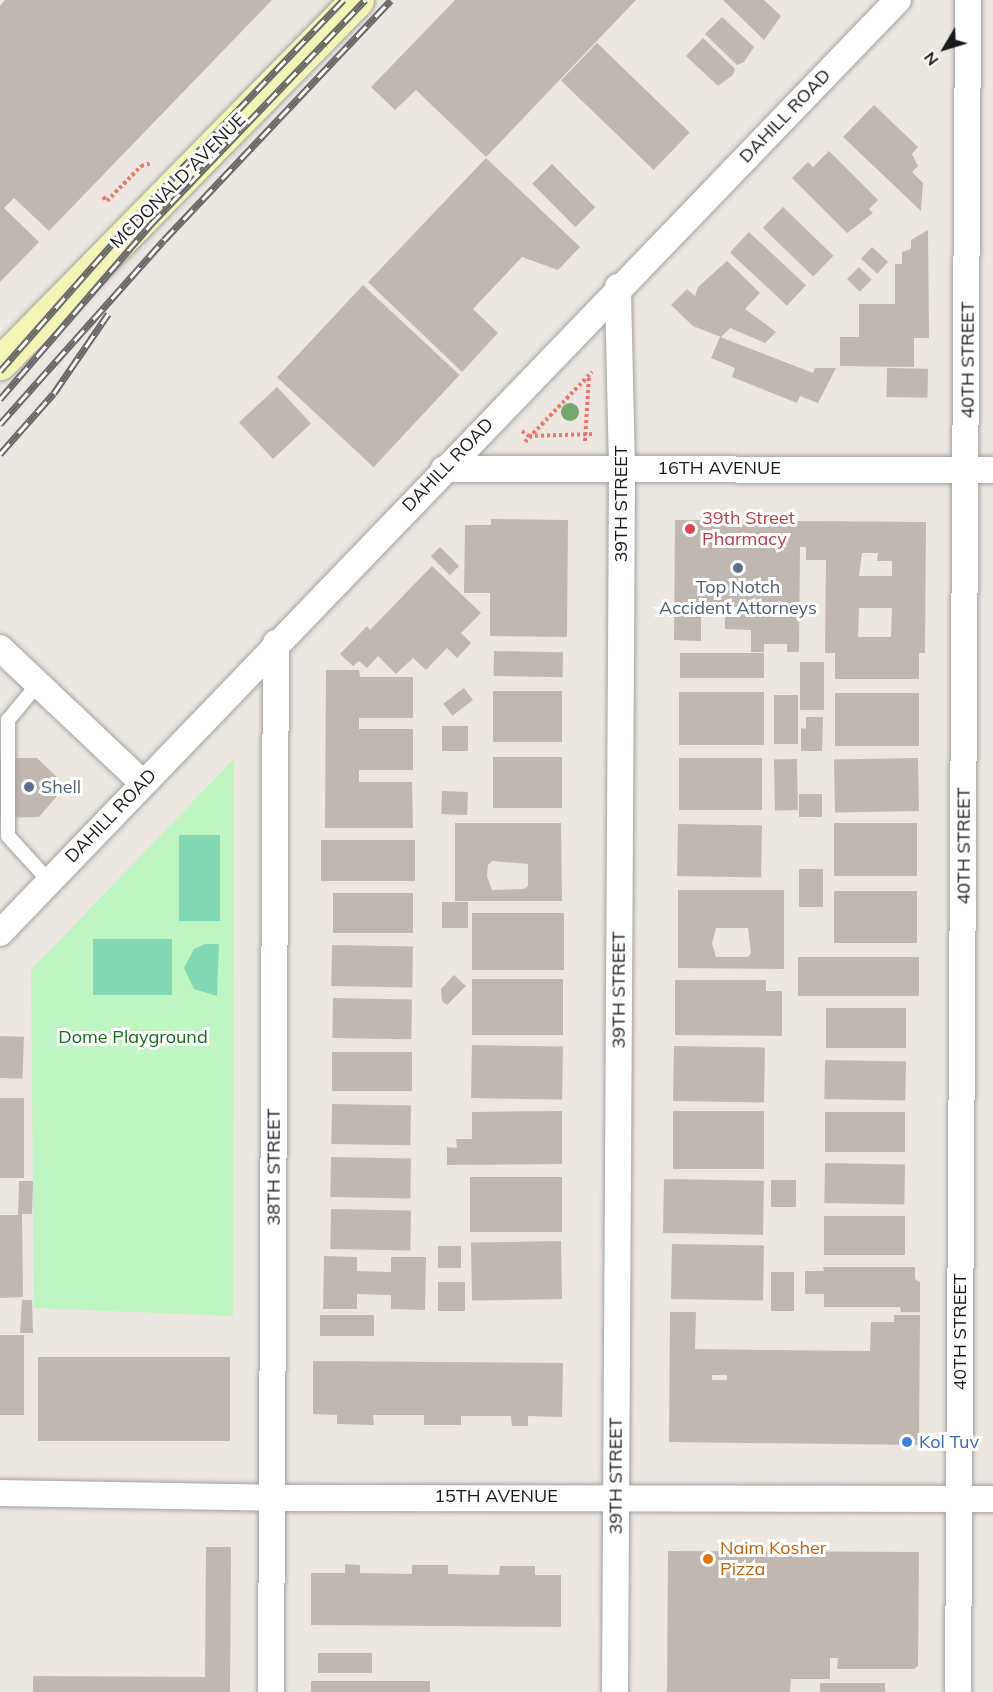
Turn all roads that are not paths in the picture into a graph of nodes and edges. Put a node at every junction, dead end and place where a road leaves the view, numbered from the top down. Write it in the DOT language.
graph roads {
  1 [pos="357,0"];
  2 [pos="898,0"];
  3 [pos="968,0"];
  4 [pos="618,287"];
  5 [pos="0,363"];
  6 [pos="622,468"];
  7 [pos="444,469"];
  8 [pos="967,470"];
  9 [pos="993,470"];
  10 [pos="276,643"];
  11 [pos="0,648"];
  12 [pos="38,684"];
  13 [pos="143,783"];
  14 [pos="50,881"];
  15 [pos="0,933"];
  16 [pos="0,1493"];
  17 [pos="617,1496"];
  18 [pos="273,1498"];
  19 [pos="959,1498"];
  20 [pos="993,1499"];
  21 [pos="271,1692"];
  22 [pos="615,1692"];
  23 [pos="958,1692"];
  1 -- 5 [label="main road, MCDONALD AVENUE"];
  2 -- 4 [label="street, DAHILL ROAD"];
  3 -- 8 [label="street, 40TH STREET"];
  4 -- 6 [label="street, 39TH STREET"];
  4 -- 7 [label="street, DAHILL ROAD"];
  6 -- 7 [label="street, 16TH AVENUE"];
  6 -- 8 [label="street, 16TH AVENUE"];
  6 -- 17 [label="street, 39TH STREET"];
  7 -- 10 [label="street, DAHILL ROAD"];
  8 -- 9 [label="street, 16TH AVENUE"];
  8 -- 19 [label="street, 40TH STREET"];
  10 -- 13 [label="street, DAHILL ROAD"];
  10 -- 18 [label="street, 38TH STREET"];
  11 -- 12 [label="street"];
  12 -- 13 [label="street"];
  12 -- 14 [label="lane"];
  13 -- 14 [label="street, DAHILL ROAD"];
  14 -- 15 [label="street, DAHILL ROAD"];
  16 -- 18 [label="street, 15TH AVENUE"];
  17 -- 18 [label="street, 15TH AVENUE"];
  17 -- 19 [label="street, 15TH AVENUE"];
  17 -- 22 [label="street, 39TH STREET"];
  18 -- 21 [label="street, 38TH STREET"];
  19 -- 20 [label="street, 15TH AVENUE"];
  19 -- 23 [label="street, 40TH STREET"];
}
